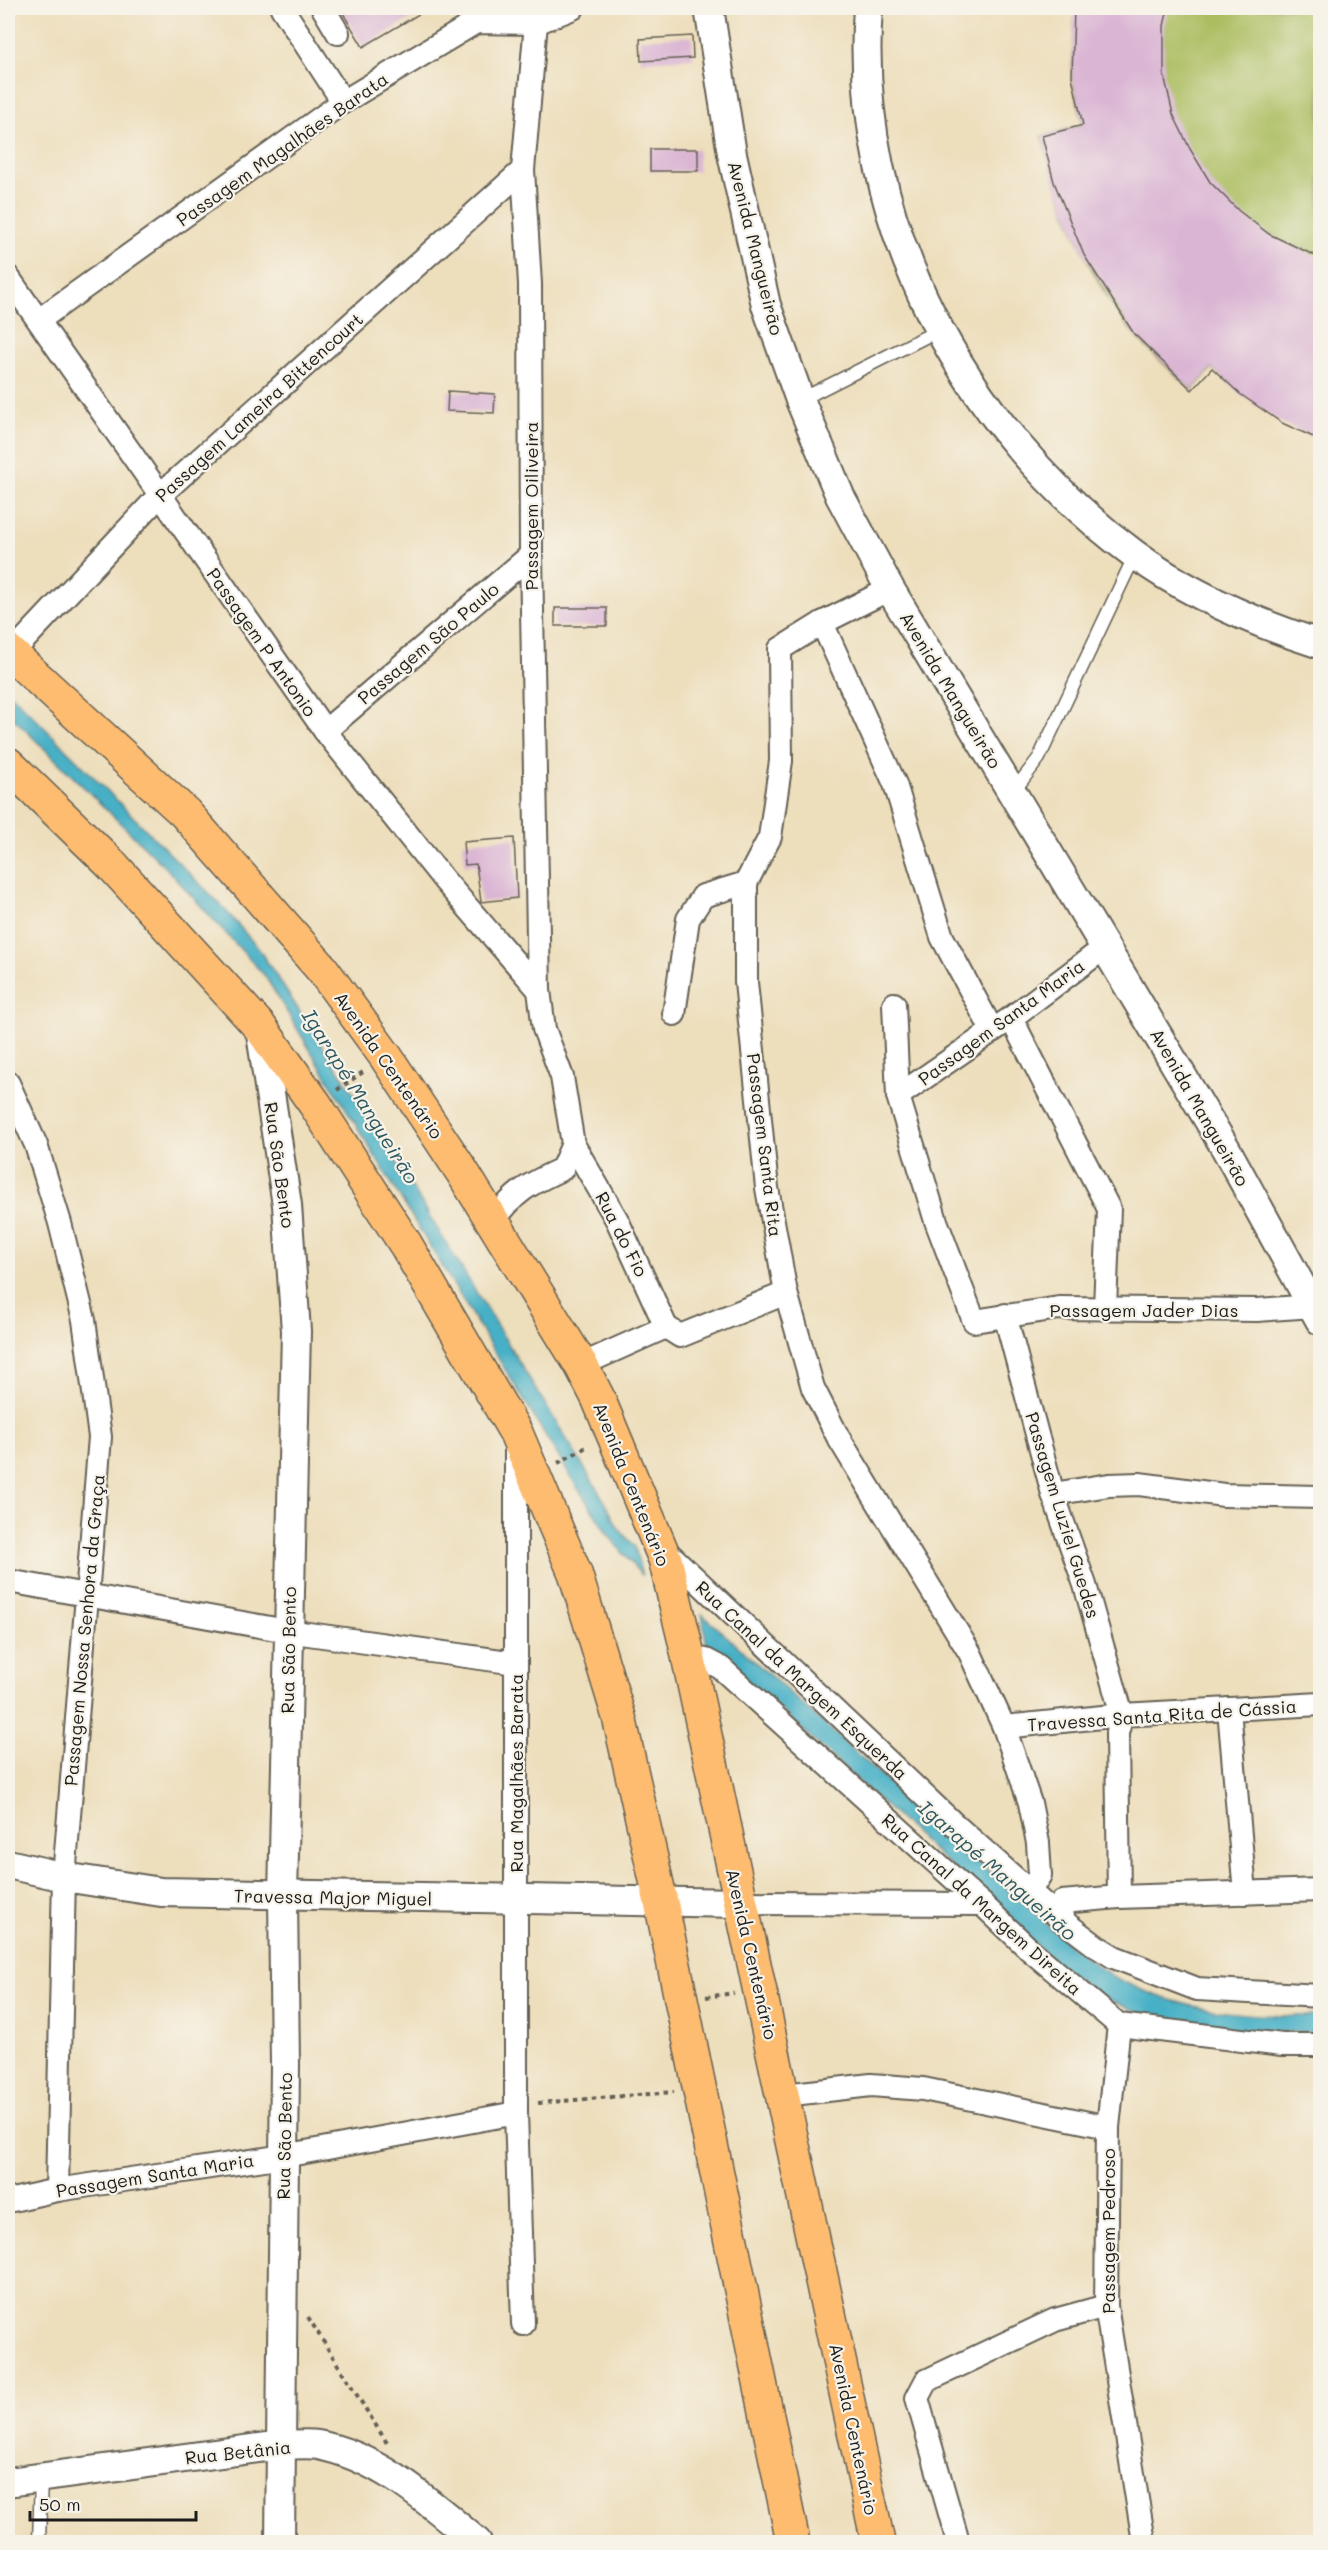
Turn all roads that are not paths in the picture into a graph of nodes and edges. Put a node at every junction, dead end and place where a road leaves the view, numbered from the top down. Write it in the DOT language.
graph roads {
  1 [pos="282,8"];
  2 [pos="323,8"];
  3 [pos="573,8"];
  4 [pos="709,8"];
  5 [pos="868,8"];
  6 [pos="536,23"];
  7 [pos="338,33"];
  8 [pos="343,102"];
  9 [pos="523,170"];
  10 [pos="8,277"];
  11 [pos="39,320"];
  12 [pos="939,330"];
  13 [pos="800,400"];
  14 [pos="159,496"];
  15 [pos="531,555"];
  16 [pos="1135,555"];
  17 [pos="890,589"];
  18 [pos="822,623"];
  19 [pos="1320,644"];
  20 [pos="9,654"];
  21 [pos="325,731"];
  22 [pos="8,764"];
  23 [pos="1012,793"];
  24 [pos="746,883"];
  25 [pos="1104,948"];
  26 [pos="539,990"];
  27 [pos="894,1004"];
  28 [pos="674,1014"];
  29 [pos="1011,1018"];
  30 [pos="260,1027"];
  31 [pos="992,1030"];
  32 [pos="8,1083"];
  33 [pos="898,1096"];
  34 [pos="573,1144"];
  35 [pos="493,1222"];
  36 [pos="786,1293"];
  37 [pos="1105,1308"];
  38 [pos="1317,1313"];
  39 [pos="1005,1315"];
  40 [pos="666,1327"];
  41 [pos="581,1365"];
  42 [pos="516,1433"];
  43 [pos="1053,1494"];
  44 [pos="1320,1497"];
  45 [pos="658,1543"];
  46 [pos="8,1581"];
  47 [pos="85,1596"];
  48 [pos="287,1631"];
  49 [pos="689,1657"];
  50 [pos="516,1663"];
  51 [pos="1320,1704"];
  52 [pos="1229,1709"];
  53 [pos="1122,1715"];
  54 [pos="1004,1727"];
  55 [pos="8,1864"];
  56 [pos="64,1877"];
  57 [pos="1320,1890"];
  58 [pos="1030,1891"];
  59 [pos="1245,1893"];
  60 [pos="283,1896"];
  61 [pos="1119,1897"];
  62 [pos="516,1900"];
  63 [pos="661,1902"];
  64 [pos="740,1903"];
  65 [pos="982,1904"];
  66 [pos="1063,1921"];
  67 [pos="1320,1996"];
  68 [pos="1119,2025"];
  69 [pos="1320,2045"];
  70 [pos="784,2096"];
  71 [pos="516,2109"];
  72 [pos="1108,2127"];
  73 [pos="284,2156"];
  74 [pos="57,2190"];
  75 [pos="8,2201"];
  76 [pos="1106,2306"];
  77 [pos="523,2324"];
  78 [pos="281,2445"];
  79 [pos="41,2477"];
  80 [pos="8,2482"];
  81 [pos="39,2542"];
  82 [pos="280,2542"];
  83 [pos="477,2542"];
  84 [pos="794,2542"];
  85 [pos="878,2542"];
  86 [pos="958,2542"];
  87 [pos="1144,2542"];
  1 -- 8 [label="street"];
  2 -- 7 [label="street"];
  3 -- 6 [label="street, Passagem Magalhães Barata"];
  4 -- 13 [label="street, Avenida Mangueirão"];
  5 -- 12 [label="street"];
  6 -- 8 [label="street, Passagem Magalhães Barata"];
  6 -- 9 [label="street, Passagem Oiliveira"];
  8 -- 11 [label="street, Passagem Magalhães Barata"];
  9 -- 14 [label="street, Passagem Lameira Bittencourt"];
  9 -- 15 [label="street, Passagem Oiliveira"];
  10 -- 11 [label="street, Passagem P Antonio"];
  11 -- 14 [label="street, Passagem P Antonio"];
  12 -- 13 [label="lane"];
  12 -- 16 [label="street"];
  13 -- 17 [label="street, Avenida Mangueirão"];
  14 -- 20 [label="street, Passagem Lameira Bittencourt"];
  14 -- 21 [label="street, Passagem P Antonio"];
  15 -- 21 [label="street, Passagem São Paulo"];
  15 -- 26 [label="street, Passagem Oiliveira"];
  16 -- 19 [label="street"];
  16 -- 23 [label="lane"];
  17 -- 18 [label="street, Passagem Santa Rita"];
  17 -- 23 [label="street, Avenida Mangueirão"];
  18 -- 24 [label="street, Passagem Santa Rita"];
  18 -- 31 [label="street"];
  20 -- 35 [label="main road, Avenida Centenário"];
  21 -- 26 [label="street, Passagem P Antonio"];
  22 -- 30 [label="main road"];
  23 -- 25 [label="street, Avenida Mangueirão"];
  24 -- 28 [label="street"];
  24 -- 36 [label="street, Passagem Santa Rita"];
  25 -- 29 [label="street, Passagem Santa Maria"];
  25 -- 38 [label="street, Avenida Mangueirão"];
  26 -- 34 [label="street, Passagem Oiliveira"];
  27 -- 33 [label="street"];
  29 -- 31 [label="street, Passagem Santa Maria"];
  29 -- 37 [label="street"];
  30 -- 42 [label="main road"];
  30 -- 48 [label="street, Rua São Bento"];
  31 -- 33 [label="street, Passagem Santa Maria"];
  32 -- 47 [label="street, Passagem Nossa Senhora da Graça"];
  33 -- 39 [label="street, Passagem Jader Dias"];
  34 -- 35 [label="street"];
  34 -- 40 [label="street, Rua do Fio"];
  35 -- 41 [label="main road, Avenida Centenário"];
  36 -- 40 [label="street"];
  36 -- 54 [label="street, Passagem Santa Rita"];
  37 -- 38 [label="street, Passagem Jader Dias"];
  37 -- 39 [label="street, Passagem Jader Dias"];
  39 -- 43 [label="street, Passagem Luziel Guedes"];
  40 -- 41 [label="street"];
  41 -- 45 [label="main road, Avenida Centenário"];
  42 -- 50 [label="street, Rua Magalhães Barata"];
  42 -- 63 [label="main road"];
  43 -- 44 [label="street"];
  43 -- 53 [label="street, Passagem Luziel Guedes"];
  45 -- 49 [label="main road, Avenida Centenário"];
  45 -- 58 [label="street, Rua Canal da Margem Esquerda"];
  46 -- 47 [label="street"];
  47 -- 48 [label="street"];
  47 -- 56 [label="street, Passagem Nossa Senhora da Graça"];
  48 -- 50 [label="street"];
  48 -- 60 [label="street, Rua São Bento"];
  49 -- 64 [label="main road, Avenida Centenário"];
  49 -- 65 [label="street, Rua Canal da Margem Direita"];
  50 -- 62 [label="street, Rua Magalhães Barata"];
  51 -- 52 [label="street, Travessa Santa Rita de Cássia"];
  52 -- 53 [label="street, Travessa Santa Rita de Cássia"];
  52 -- 59 [label="street"];
  53 -- 54 [label="street, Travessa Santa Rita de Cássia"];
  53 -- 61 [label="street"];
  54 -- 58 [label="street, Passagem Santa Rita"];
  55 -- 56 [label="street, Travessa Major Miguel"];
  56 -- 60 [label="street, Travessa Major Miguel"];
  56 -- 74 [label="street, Passagem Nossa Senhora da Graça"];
  57 -- 59 [label="street"];
  58 -- 66 [label="street, Rua Canal da Margem Esquerda"];
  59 -- 61 [label="street"];
  60 -- 62 [label="street, Travessa Major Miguel"];
  60 -- 73 [label="street, Rua São Bento"];
  61 -- 66 [label="street"];
  62 -- 63 [label="street, Travessa Major Miguel"];
  62 -- 71 [label="street, Rua Magalhães Barata"];
  63 -- 64 [label="street, Travessa Major Miguel"];
  63 -- 84 [label="main road"];
  64 -- 65 [label="street"];
  64 -- 70 [label="main road, Avenida Centenário"];
  65 -- 68 [label="street, Rua Canal da Margem Direita"];
  66 -- 67 [label="street, Rua Canal da Margem Esquerda"];
  68 -- 69 [label="street"];
  68 -- 72 [label="street, Passagem Pedroso"];
  70 -- 72 [label="street"];
  70 -- 85 [label="main road, Avenida Centenário"];
  71 -- 73 [label="street, Passagem Santa Maria"];
  71 -- 77 [label="street, Rua Magalhães Barata"];
  72 -- 76 [label="street, Passagem Pedroso"];
  73 -- 74 [label="street, Passagem Santa Maria"];
  73 -- 78 [label="street, Rua São Bento"];
  74 -- 75 [label="street, Passagem Santa Maria"];
  76 -- 86 [label="street"];
  76 -- 87 [label="street, Passagem Pedroso"];
  78 -- 79 [label="street, Rua Betânia"];
  78 -- 82 [label="street, Rua São Bento"];
  78 -- 83 [label="street, Rua Betânia"];
  79 -- 80 [label="street, Rua Betânia"];
  79 -- 81 [label="lane"];
}
